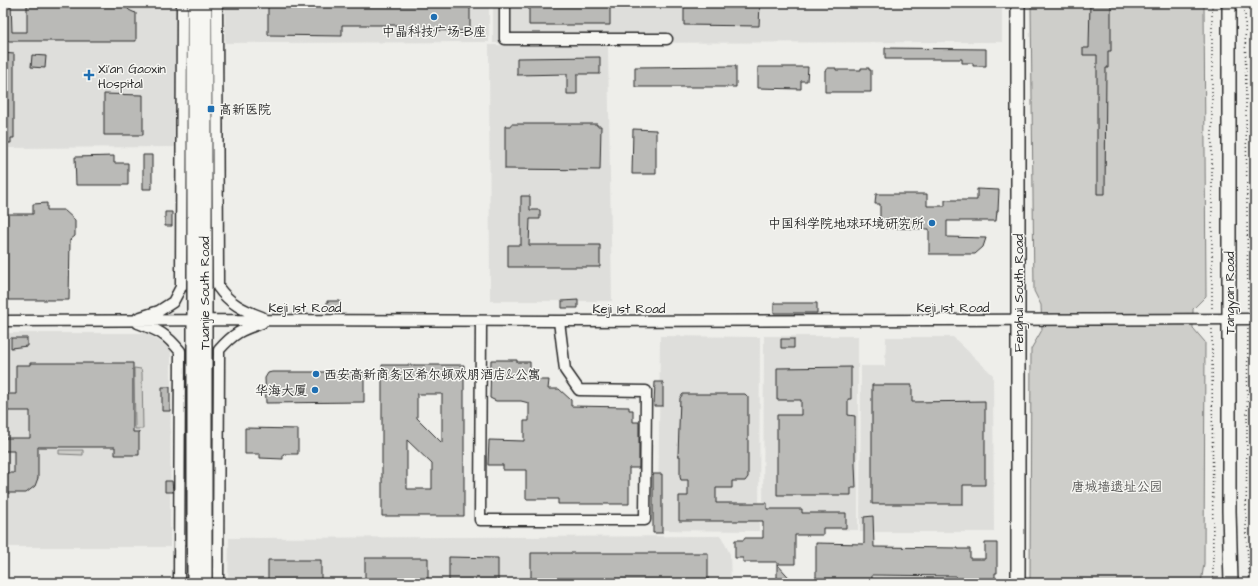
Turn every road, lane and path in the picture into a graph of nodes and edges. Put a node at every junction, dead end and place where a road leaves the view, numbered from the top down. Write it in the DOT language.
graph roads {
  1 [pos="182,3"];
  2 [pos="194,3"];
  3 [pos="204,3"];
  4 [pos="217,3"];
  5 [pos="505,3"];
  6 [pos="1018,3"];
  7 [pos="1212,3"];
  8 [pos="1229,3"];
  9 [pos="1244,3"];
  10 [pos="667,39"];
  11 [pos="1212,318"];
  12 [pos="1018,319"];
  13 [pos="1229,319"];
  14 [pos="1251,319"];
  15 [pos="199,320"];
  16 [pos="270,320"];
  17 [pos="3,321"];
  18 [pos="131,321"];
  19 [pos="481,321"];
  20 [pos="558,321"];
  21 [pos="179,583"];
  22 [pos="194,583"];
  23 [pos="205,583"];
  24 [pos="218,583"];
  25 [pos="1018,583"];
  26 [pos="1213,583"];
  27 [pos="1230,583"];
  28 [pos="1250,583"];
  1 -- 18 [label="street"];
  2 -- 15 [label="main road, Tuanjie South Road"];
  3 -- 15 [label="main road, Tuanjie South Road"];
  4 -- 16 [label="street"];
  5 -- 10 [label="street"];
  6 -- 12 [label="main road, Fenghui South Road"];
  7 -- 11 [label="path, Tangyan Road"];
  8 -- 13 [label="main road, Tangyan Road"];
  9 -- 14 [label="path, Tangyan Road"];
  11 -- 12 [label="street, Keji 1st Road"];
  11 -- 13 [label="street, Keji 1st Road"];
  11 -- 26 [label="path, Tangyan Road"];
  12 -- 20 [label="street, Keji 1st Road"];
  12 -- 25 [label="main road, Fenghui South Road"];
  13 -- 14 [label="street, Keji 1st Road"];
  13 -- 27 [label="main road, Tangyan Road"];
  14 -- 28 [label="path, Tangyan Road"];
  15 -- 16 [label="street, Keji 1st Road"];
  15 -- 18 [label="street, Keji 1st Road"];
  15 -- 22 [label="main road, Tuanjie South Road"];
  15 -- 23 [label="main road, Tuanjie South Road"];
  16 -- 19 [label="street, Keji 1st Road"];
  16 -- 24 [label="street"];
  17 -- 18 [label="street, Keji 1st Road"];
  18 -- 21 [label="street"];
  19 -- 20 [label="street, Keji 1st Road"];
  19 -- 20 [label="street"];
}
